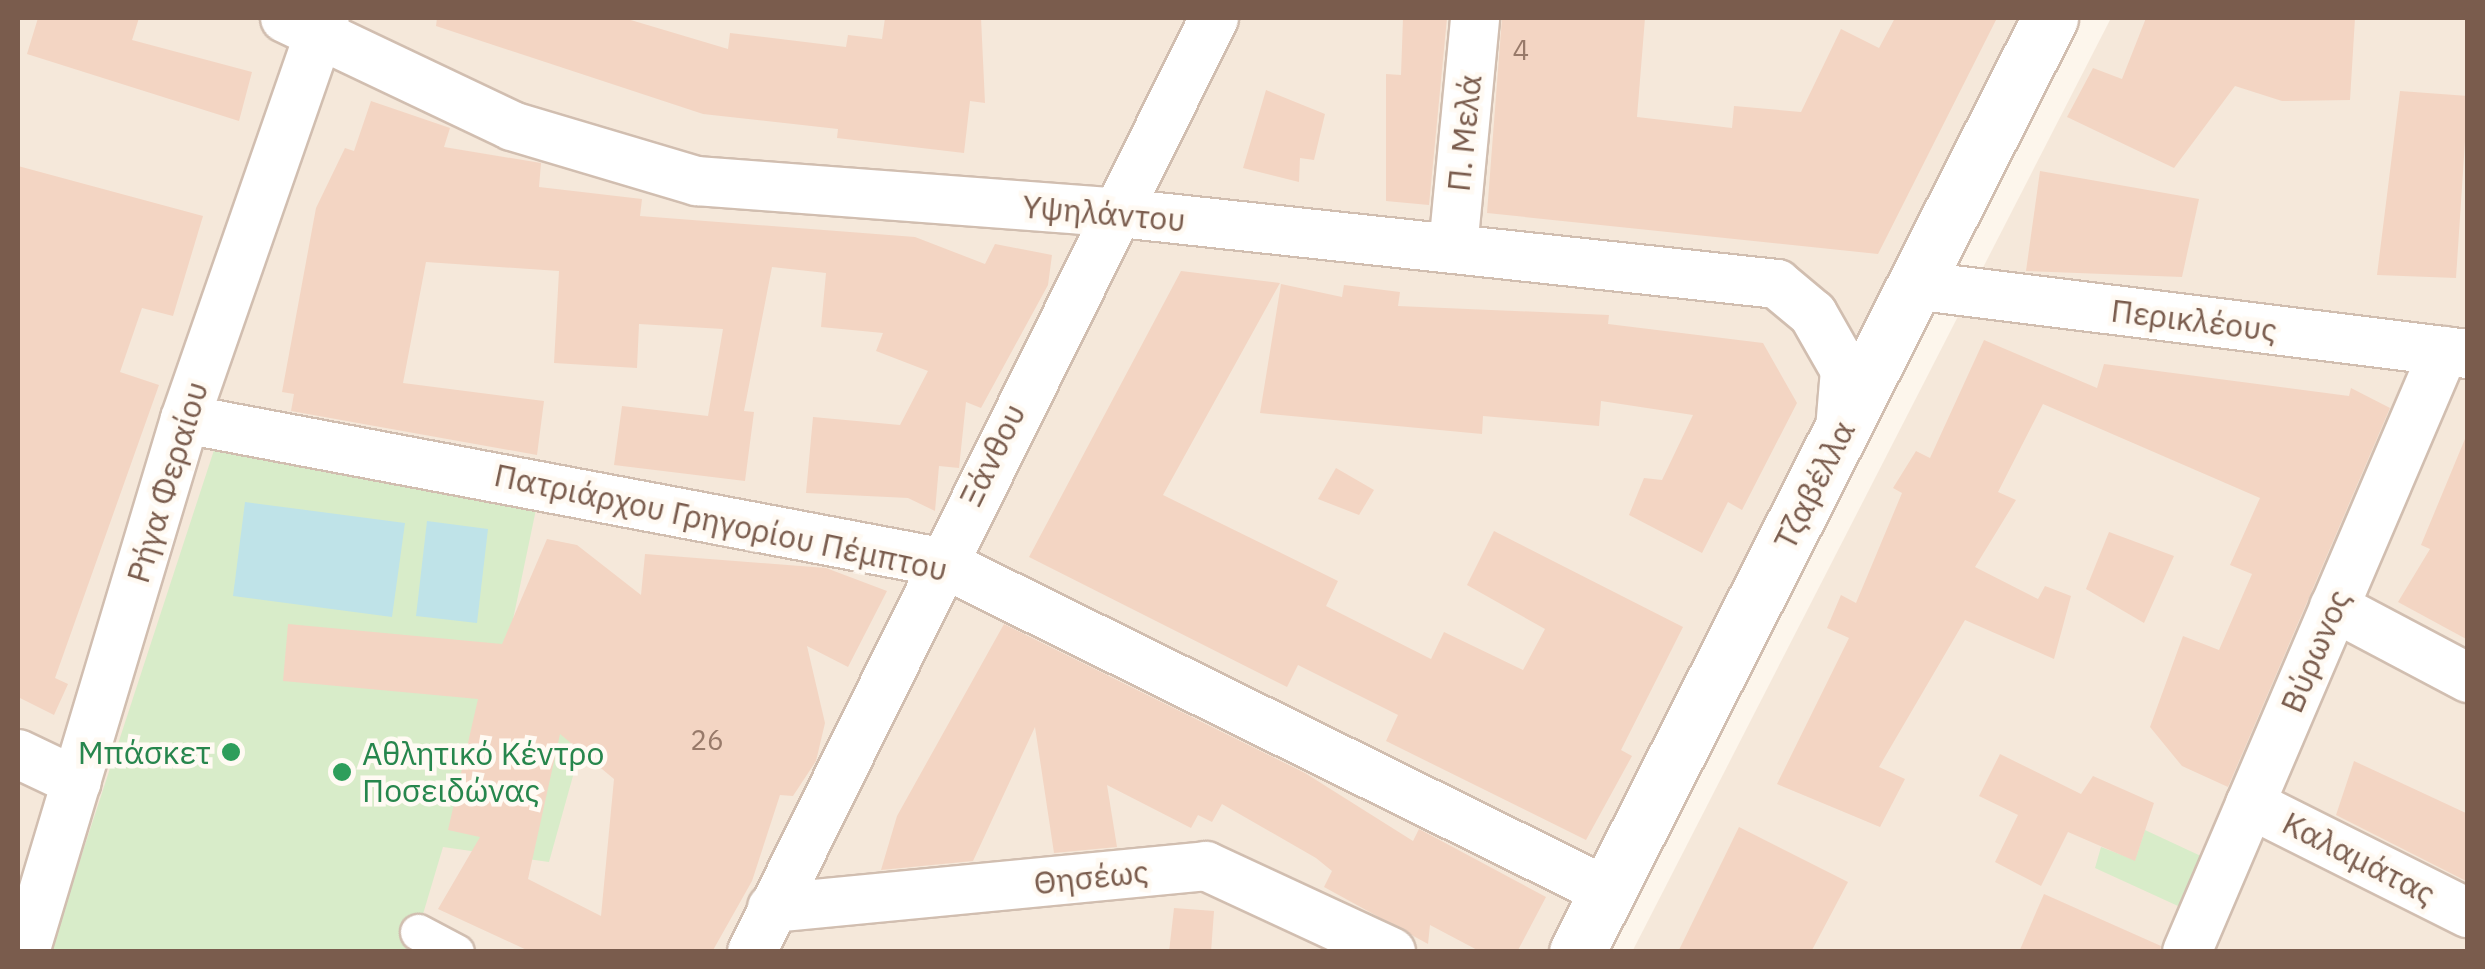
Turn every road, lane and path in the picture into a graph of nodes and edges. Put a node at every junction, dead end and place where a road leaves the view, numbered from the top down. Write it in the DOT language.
graph roads {
  1 [pos="1214,18"];
  2 [pos="1476,18"];
  3 [pos="2050,18"];
  4 [pos="310,24"];
  5 [pos="1111,212"];
  6 [pos="1452,248"];
  7 [pos="1921,286"];
  8 [pos="2456,352"];
  9 [pos="186,419"];
  10 [pos="1840,433"];
  11 [pos="940,562"];
  12 [pos="2334,607"];
  13 [pos="2468,678"];
  14 [pos="18,754"];
  15 [pos="77,782"];
  16 [pos="2250,804"];
  17 [pos="1608,892"];
  18 [pos="772,908"];
  19 [pos="2468,913"];
  20 [pos="418,932"];
  21 [pos="25,952"];
  22 [pos="456,952"];
  23 [pos="752,952"];
  24 [pos="1390,952"];
  25 [pos="1577,952"];
  26 [pos="2186,952"];
  1 -- 5 [label="street, Ξάνθου"];
  2 -- 6 [label="street, Π. Μελά"];
  3 -- 7 [label="street, Τζαβέλλα"];
  4 -- 5 [label="street, Υψηλάντου"];
  4 -- 9 [label="street, Ρήγα Φεραίου"];
  5 -- 6 [label="street, Υψηλάντου"];
  5 -- 11 [label="street, Ξάνθου"];
  6 -- 10 [label="street, Υψηλάντου"];
  7 -- 8 [label="street, Περικλέους"];
  7 -- 10 [label="street, Τζαβέλλα"];
  8 -- 12 [label="street, Βύρωνος"];
  9 -- 11 [label="street, Πατριάρχου Γρηγορίου Πέμπτου"];
  9 -- 15 [label="street, Ρήγα Φεραίου"];
  10 -- 17 [label="street, Τζαβέλλα"];
  11 -- 17 [label="street, Πατριάρχου Γρηγορίου Πέμπτου"];
  11 -- 18 [label="street, Ξάνθου"];
  12 -- 13 [label="street"];
  12 -- 16 [label="street, Βύρωνος"];
  14 -- 15 [label="street"];
  15 -- 21 [label="street, Ρήγα Φεραίου"];
  16 -- 19 [label="street, Καλαμάτας"];
  16 -- 26 [label="street, Βύρωνος"];
  17 -- 25 [label="street, Τζαβέλλα"];
  18 -- 23 [label="street, Ξάνθου"];
  18 -- 24 [label="street, Θησέως"];
  20 -- 22 [label="street"];
}
